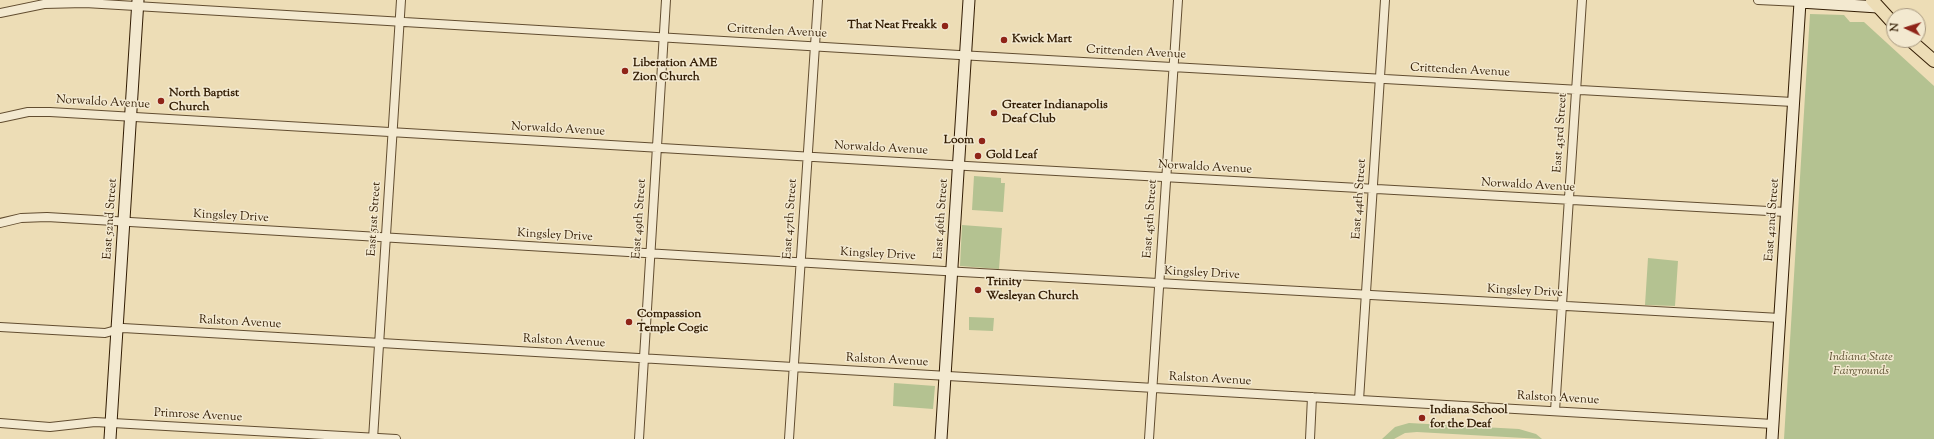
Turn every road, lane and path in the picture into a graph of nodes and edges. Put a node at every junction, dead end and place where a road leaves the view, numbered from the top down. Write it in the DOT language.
graph roads {
  1 [pos="401,0"];
  2 [pos="666,0"];
  3 [pos="818,0"];
  4 [pos="969,0"];
  5 [pos="1178,0"];
  6 [pos="1385,0"];
  7 [pos="1582,0"];
  8 [pos="1758,0"];
  9 [pos="1800,2"];
  10 [pos="27,3"];
  11 [pos="138,3"];
  12 [pos="1875,3"];
  13 [pos="0,13"];
  14 [pos="1886,15"];
  15 [pos="400,22"];
  16 [pos="664,38"];
  17 [pos="815,47"];
  18 [pos="1919,48"];
  19 [pos="966,56"];
  20 [pos="1934,61"];
  21 [pos="1173,67"];
  22 [pos="1380,79"];
  23 [pos="1576,90"];
  24 [pos="1793,102"];
  25 [pos="130,116"];
  26 [pos="0,118"];
  27 [pos="392,132"];
  28 [pos="657,148"];
  29 [pos="807,157"];
  30 [pos="958,166"];
  31 [pos="1166,177"];
  32 [pos="1373,189"];
  33 [pos="1569,200"];
  34 [pos="1786,212"];
  35 [pos="0,223"];
  36 [pos="124,223"];
  37 [pos="386,238"];
  38 [pos="650,254"];
  39 [pos="800,263"];
  40 [pos="951,272"];
  41 [pos="1159,283"];
  42 [pos="1366,295"];
  43 [pos="1562,306"];
  44 [pos="1780,318"];
  45 [pos="0,327"];
  46 [pos="116,330"];
  47 [pos="379,343"];
  48 [pos="644,359"];
  49 [pos="794,368"];
  50 [pos="944,377"];
  51 [pos="1152,388"];
  52 [pos="1312,398"];
  53 [pos="1359,400"];
  54 [pos="1556,411"];
  55 [pos="0,423"];
  56 [pos="111,423"];
  57 [pos="1773,424"];
  58 [pos="373,438"];
  59 [pos="110,439"];
  60 [pos="396,439"];
  61 [pos="638,439"];
  62 [pos="789,439"];
  63 [pos="940,439"];
  64 [pos="1149,439"];
  65 [pos="1310,439"];
  66 [pos="1772,439"];
  1 -- 15 [label="street, East 51st Street"];
  2 -- 16 [label="street, East 49th Street"];
  3 -- 17 [label="street, East 47th Street"];
  4 -- 19 [label="street, East 46th Street"];
  5 -- 21 [label="street, East 45th Street"];
  6 -- 22 [label="street, East 44th Street"];
  7 -- 23 [label="street, East 43rd Street"];
  8 -- 9 [label="street"];
  9 -- 12 [label="street"];
  9 -- 24 [label="street, East 42nd Street"];
  10 -- 11 [label="street, Crittenden Avenue"];
  10 -- 13 [label="street, Crittenden Avenue"];
  11 -- 15 [label="street, Crittenden Avenue"];
  11 -- 25 [label="street, East 52nd Street"];
  12 -- 14 [label="main road"];
  15 -- 16 [label="street, Crittenden Avenue"];
  15 -- 27 [label="street, East 51st Street"];
  16 -- 17 [label="street, Crittenden Avenue"];
  16 -- 28 [label="street, East 49th Street"];
  17 -- 19 [label="street, Crittenden Avenue"];
  17 -- 29 [label="street, East 47th Street"];
  18 -- 20 [label="main road"];
  19 -- 21 [label="street, Crittenden Avenue"];
  19 -- 30 [label="street, East 46th Street"];
  21 -- 22 [label="street, Crittenden Avenue"];
  21 -- 31 [label="street, East 45th Street"];
  22 -- 23 [label="street, Crittenden Avenue"];
  22 -- 32 [label="street, East 44th Street"];
  23 -- 24 [label="street, Crittenden Avenue"];
  23 -- 33 [label="street, East 43rd Street"];
  24 -- 34 [label="street, East 42nd Street"];
  25 -- 26 [label="street, Norwaldo Avenue"];
  25 -- 27 [label="street, Norwaldo Avenue"];
  25 -- 36 [label="street, East 52nd Street"];
  27 -- 28 [label="street, Norwaldo Avenue"];
  27 -- 37 [label="street, East 51st Street"];
  28 -- 29 [label="street, Norwaldo Avenue"];
  28 -- 38 [label="street, East 49th Street"];
  29 -- 30 [label="street, Norwaldo Avenue"];
  29 -- 39 [label="street, East 47th Street"];
  30 -- 31 [label="street, Norwaldo Avenue"];
  30 -- 40 [label="street, East 46th Street"];
  31 -- 32 [label="street, Norwaldo Avenue"];
  31 -- 41 [label="street, East 45th Street"];
  32 -- 33 [label="street, Norwaldo Avenue"];
  32 -- 42 [label="street, East 44th Street"];
  33 -- 34 [label="street, Norwaldo Avenue"];
  33 -- 43 [label="street, East 43rd Street"];
  34 -- 44 [label="street, East 42nd Street"];
  35 -- 36 [label="street, Kingsley Drive"];
  36 -- 37 [label="street, Kingsley Drive"];
  36 -- 46 [label="street, East 52nd Street"];
  37 -- 38 [label="street, Kingsley Drive"];
  37 -- 47 [label="street, East 51st Street"];
  38 -- 39 [label="street, Kingsley Drive"];
  38 -- 48 [label="street, East 49th Street"];
  39 -- 40 [label="street, Kingsley Drive"];
  39 -- 49 [label="street, East 47th Street"];
  40 -- 41 [label="street, Kingsley Drive"];
  40 -- 50 [label="street, East 46th Street"];
  41 -- 42 [label="street, Kingsley Drive"];
  41 -- 51 [label="street, East 45th Street"];
  42 -- 43 [label="street, Kingsley Drive"];
  42 -- 53 [label="street, East 44th Street"];
  43 -- 44 [label="street, Kingsley Drive"];
  43 -- 54 [label="street, East 43rd Street"];
  44 -- 57 [label="street, East 42nd Street"];
  45 -- 46 [label="street, Ralston Avenue"];
  46 -- 47 [label="street, Ralston Avenue"];
  46 -- 56 [label="street, East 52nd Street"];
  47 -- 48 [label="street, Ralston Avenue"];
  47 -- 58 [label="street, East 51st Street"];
  48 -- 49 [label="street, Ralston Avenue"];
  48 -- 61 [label="street, East 49th Street"];
  49 -- 50 [label="street, Ralston Avenue"];
  49 -- 62 [label="street, East 47th Street"];
  50 -- 51 [label="street, Ralston Avenue"];
  50 -- 63 [label="street, East 46th Street"];
  51 -- 52 [label="street, Ralston Avenue"];
  51 -- 64 [label="street, East 45th Street"];
  52 -- 53 [label="street, Ralston Avenue"];
  52 -- 65 [label="street"];
  53 -- 54 [label="street, Ralston Avenue"];
  54 -- 57 [label="street, Ralston Avenue"];
  55 -- 56 [label="street, Primrose Avenue"];
  56 -- 58 [label="street, Primrose Avenue"];
  56 -- 59 [label="street, East 52nd Street"];
  57 -- 66 [label="street, East 42nd Street"];
  58 -- 60 [label="street, Primrose Avenue"];
}
